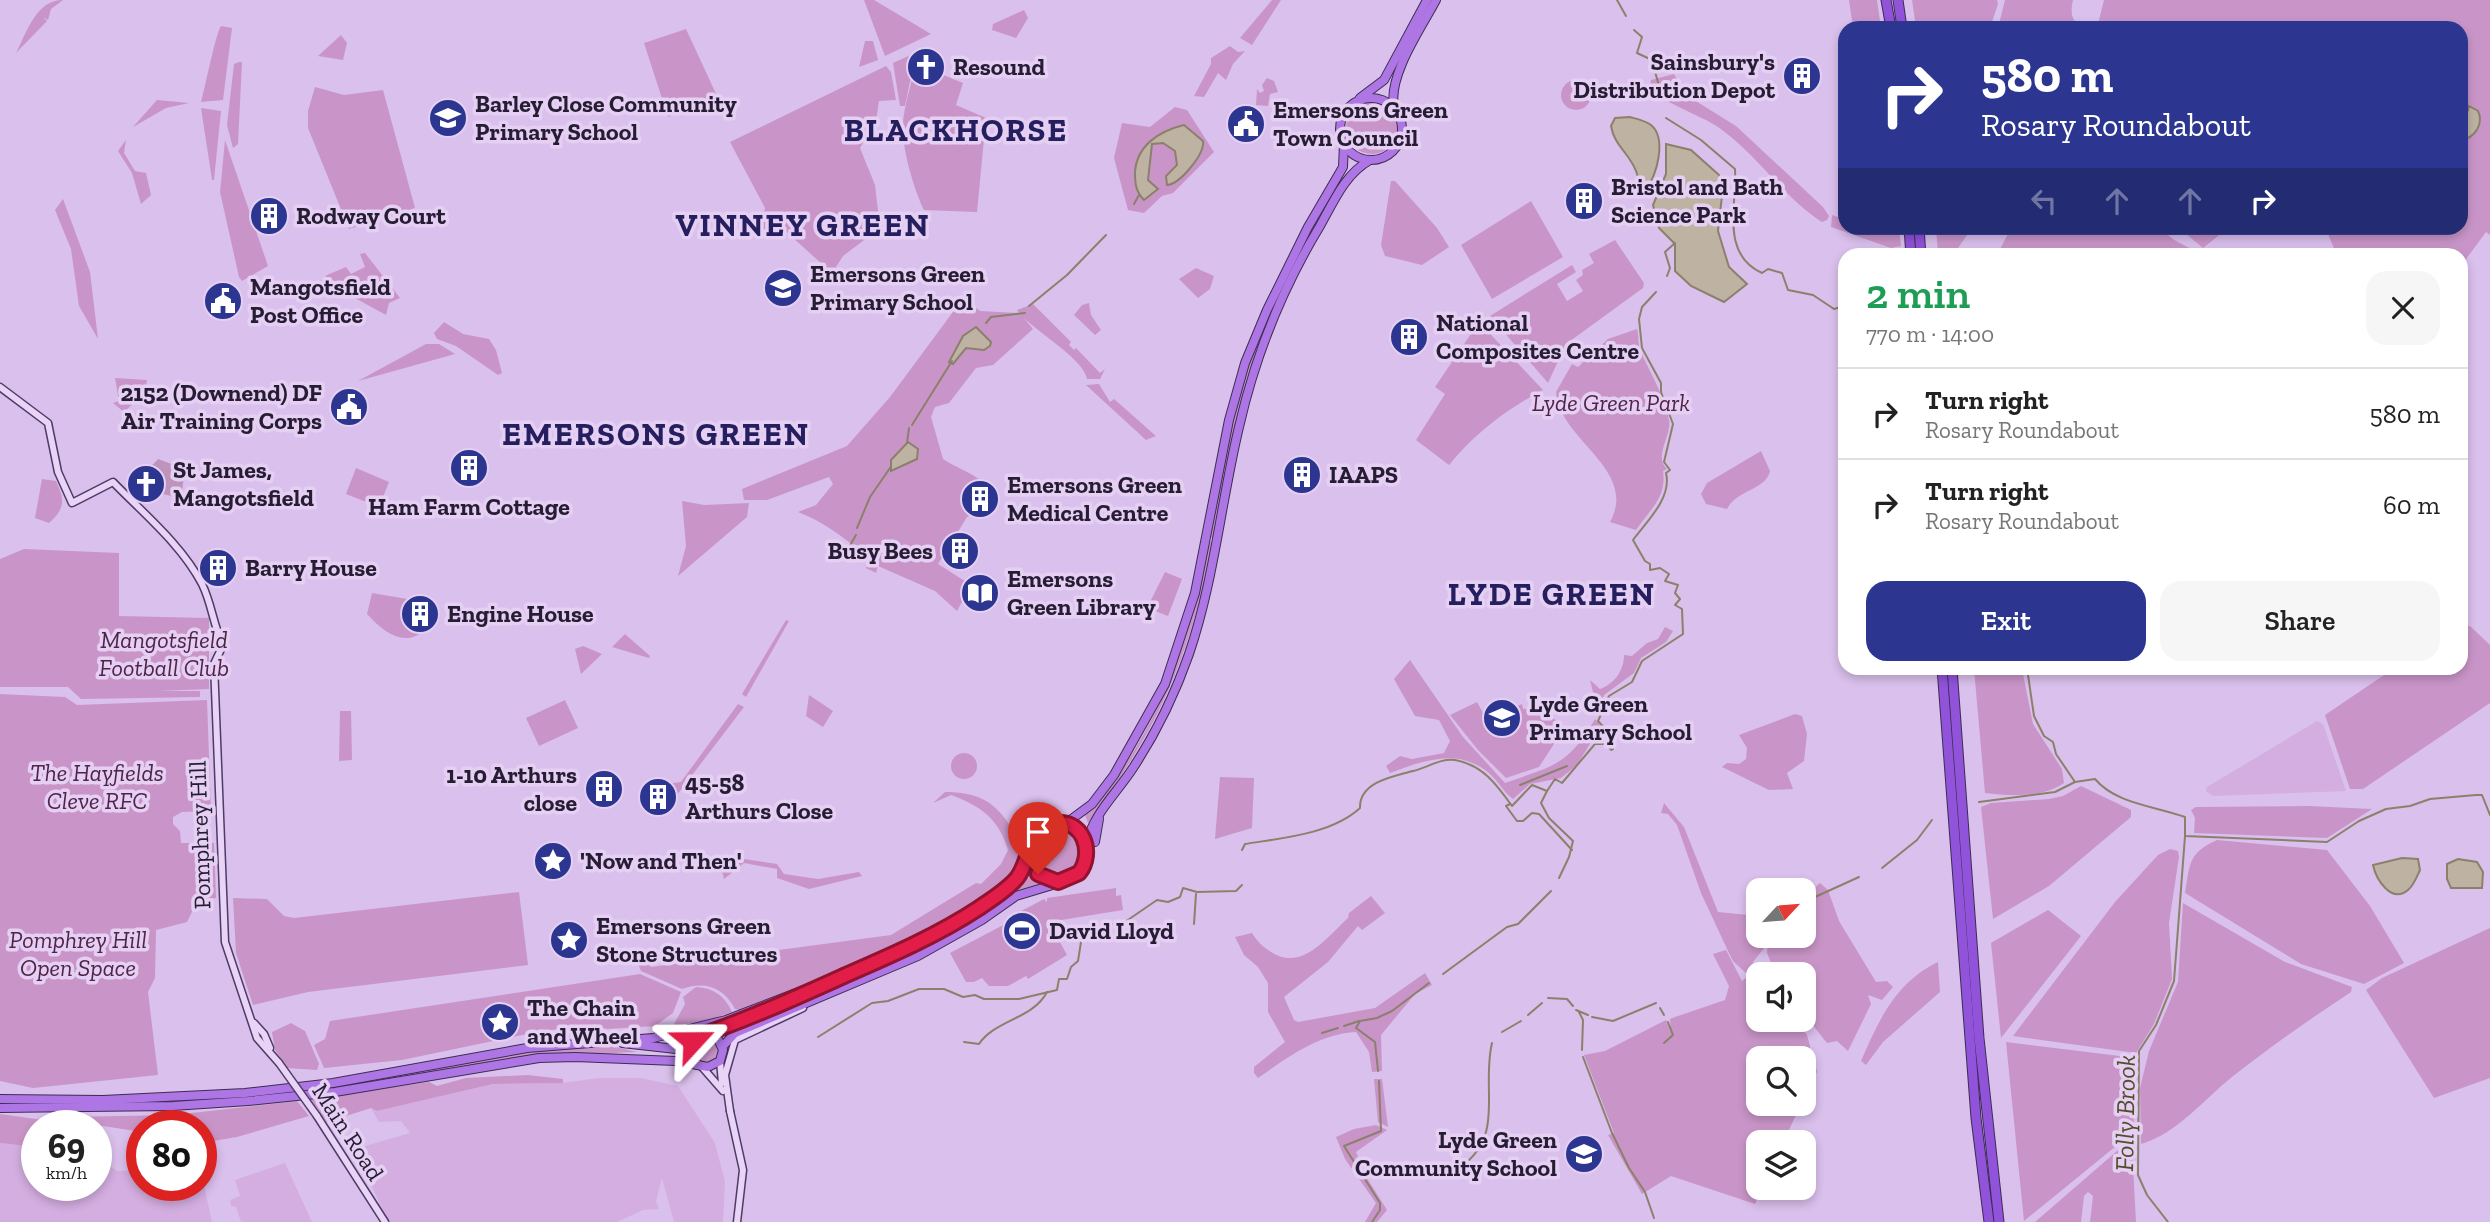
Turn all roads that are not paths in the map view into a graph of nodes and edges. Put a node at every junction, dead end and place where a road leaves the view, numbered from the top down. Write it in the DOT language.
graph roads {
  1 [pos="1427,0"];
  2 [pos="1436,0"];
  3 [pos="1886,0"];
  4 [pos="1898,0"];
  5 [pos="1890,21"];
  6 [pos="1901,21"];
  7 [pos="1352,104"];
  8 [pos="1394,106"];
  9 [pos="1344,145"];
  10 [pos="1370,160"];
  11 [pos="0,387"];
  12 [pos="1943,675"];
  13 [pos="1952,675"];
  14 [pos="1066,824"];
  15 [pos="1091,843"];
  16 [pos="1029,855"];
  17 [pos="1066,881"];
  18 [pos="1966,931"];
  19 [pos="868,965"];
  20 [pos="829,993"];
  21 [pos="707,1034"];
  22 [pos="601,1040"];
  23 [pos="693,1041"];
  24 [pos="723,1046"];
  25 [pos="720,1061"];
  26 [pos="279,1063"];
  27 [pos="700,1066"];
  28 [pos="723,1091"];
  29 [pos="0,1099"];
  30 [pos="0,1108"];
  31 [pos="730,1111"];
  32 [pos="385,1222"];
  33 [pos="737,1222"];
  34 [pos="1989,1222"];
  35 [pos="1999,1222"];
  1 -- 7 [label="highway"];
  2 -- 8 [label="highway"];
  3 -- 5 [label="highway"];
  4 -- 6 [label="highway"];
  7 -- 8 [label="highway"];
  7 -- 9 [label="highway"];
  8 -- 10 [label="highway"];
  9 -- 10 [label="highway"];
  9 -- 14 [label="highway"];
  10 -- 15 [label="highway"];
  11 -- 26 [label="main road, Pomphrey Hill"];
  12 -- 18 [label="highway"];
  13 -- 18 [label="highway"];
  14 -- 15 [label="highway"];
  14 -- 16 [label="highway"];
  15 -- 17 [label="highway"];
  16 -- 17 [label="highway"];
  16 -- 19 [label="highway"];
  17 -- 20 [label="highway"];
  18 -- 34 [label="highway"];
  18 -- 35 [label="highway"];
  19 -- 21 [label="highway"];
  19 -- 22 [label="highway"];
  20 -- 24 [label="highway"];
  20 -- 31 [label="main road"];
  21 -- 23 [label="highway"];
  21 -- 24 [label="highway"];
  22 -- 23 [label="highway"];
  22 -- 29 [label="highway"];
  23 -- 27 [label="highway"];
  24 -- 25 [label="highway"];
  25 -- 27 [label="highway"];
  25 -- 28 [label="main road"];
  26 -- 32 [label="main road, Main Road, bridge"];
  27 -- 28 [label="main road"];
  27 -- 30 [label="highway"];
  28 -- 31 [label="main road"];
  31 -- 33 [label="main road"];
}
